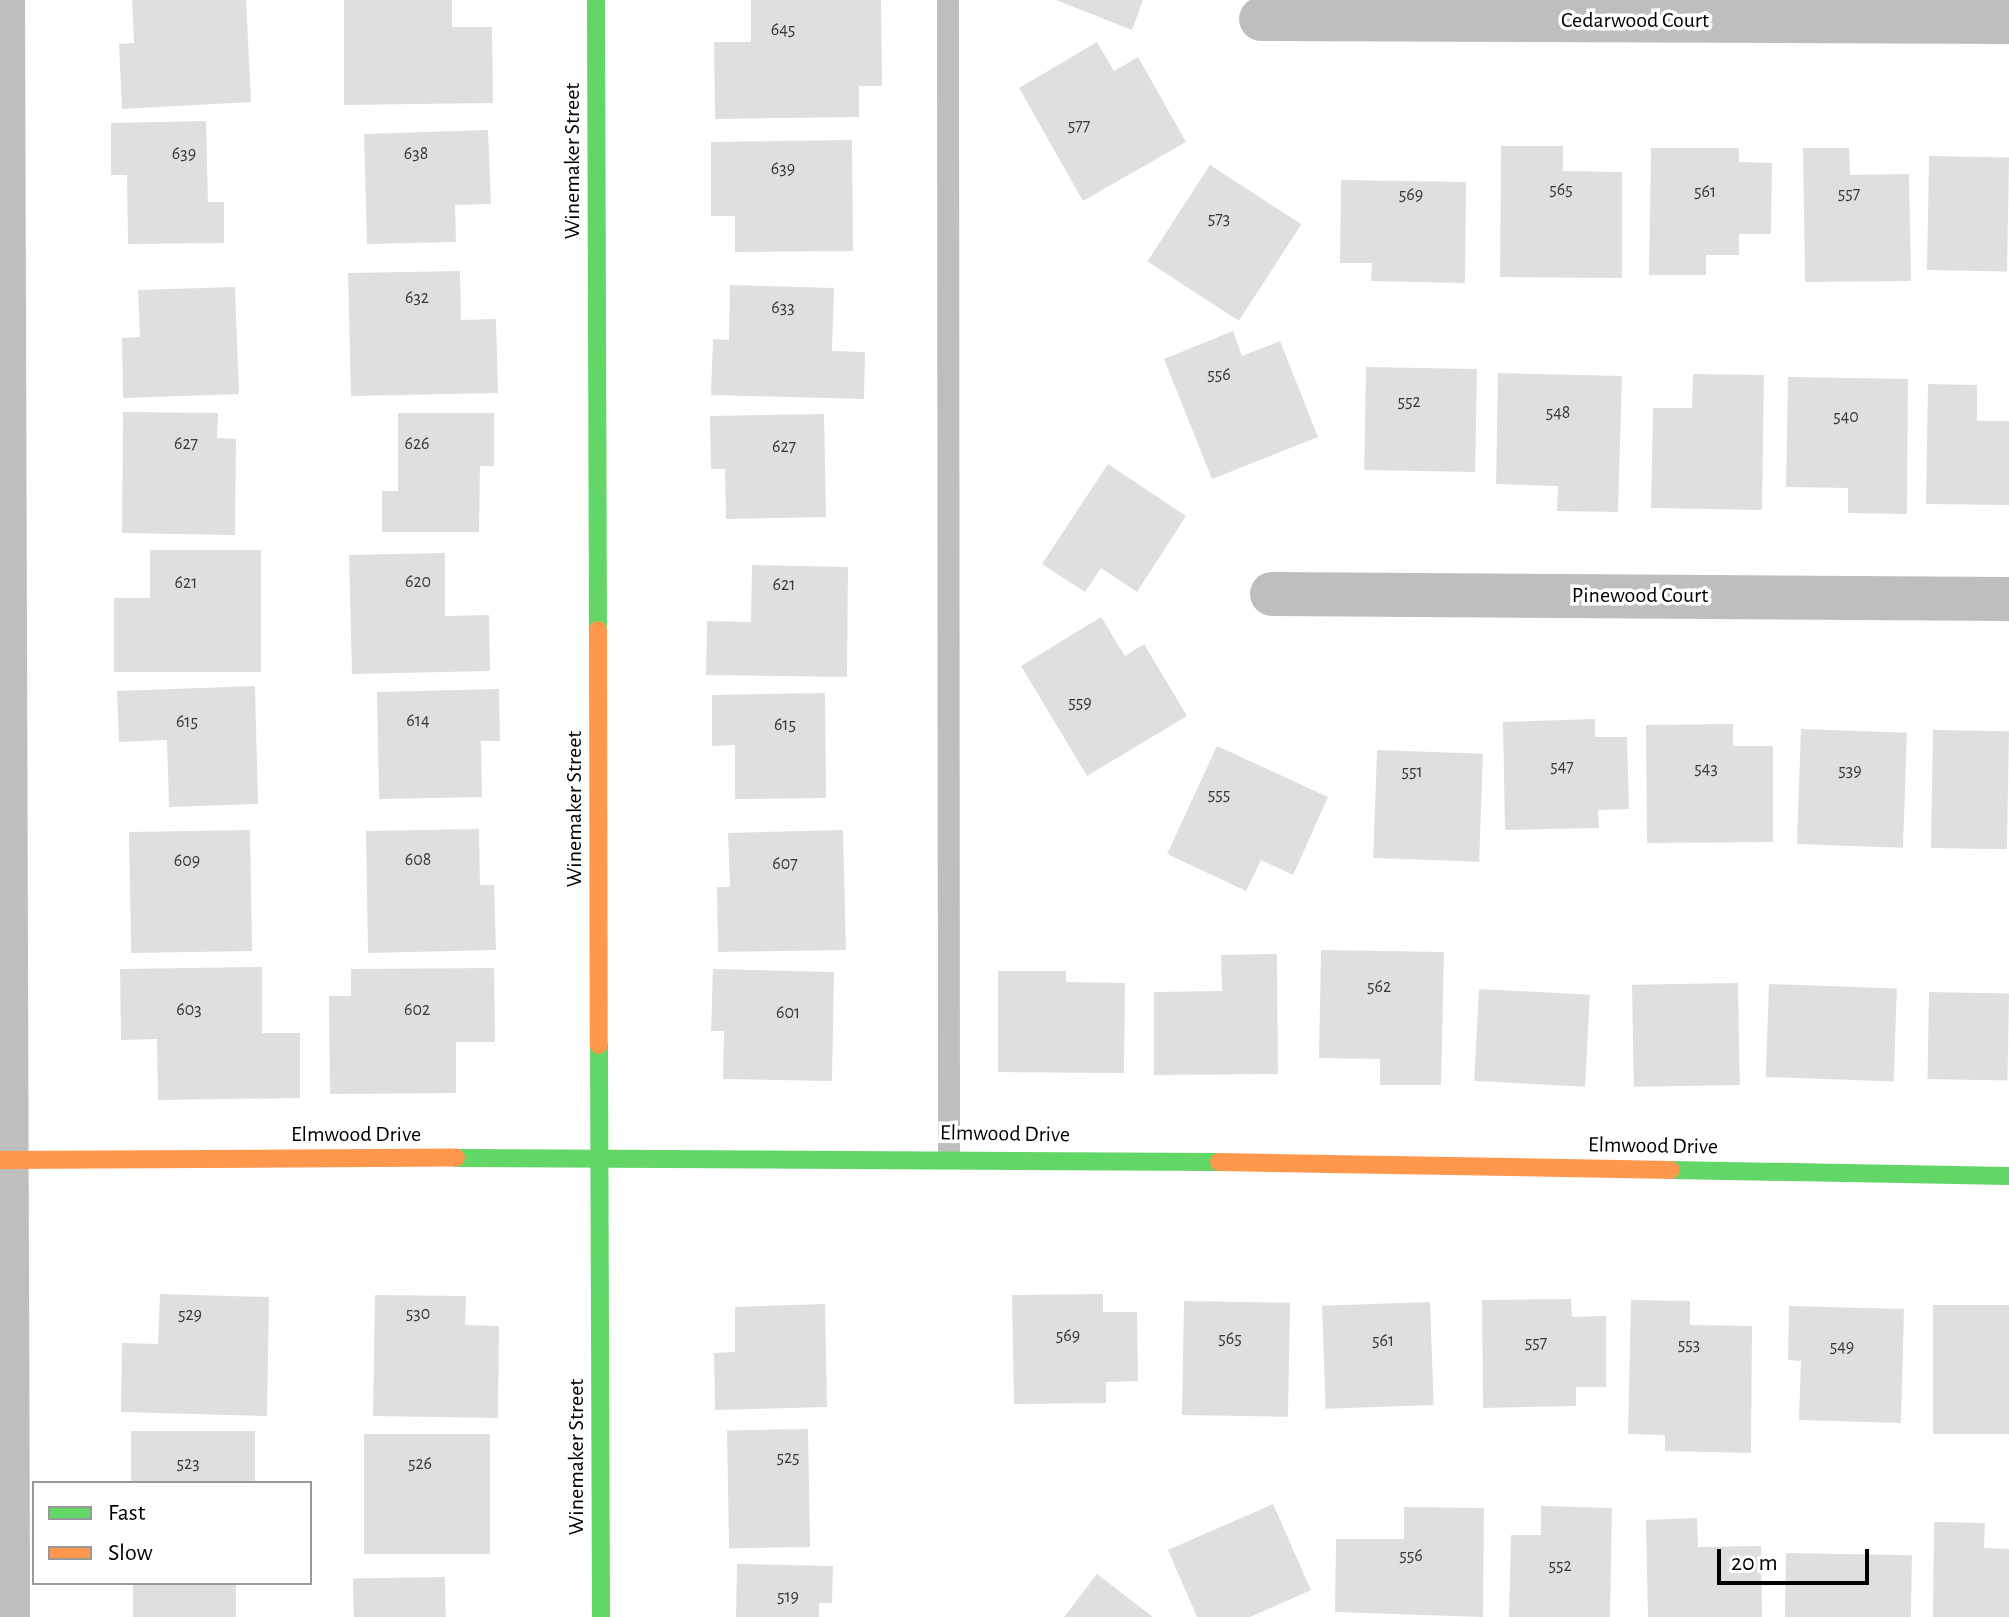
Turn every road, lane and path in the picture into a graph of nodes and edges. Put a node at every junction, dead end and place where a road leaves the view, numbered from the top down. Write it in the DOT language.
graph roads {
  1 [pos="3,0"];
  2 [pos="596,0"];
  3 [pos="948,0"];
  4 [pos="1261,19"];
  5 [pos="2009,22"];
  6 [pos="1272,594"];
  7 [pos="2009,599"];
  8 [pos="949,1157"];
  9 [pos="600,1158"];
  10 [pos="4,1160"];
  11 [pos="2009,1176"];
  12 [pos="8,1617"];
  13 [pos="601,1617"];
  1 -- 10 [label="street"];
  2 -- 9 [label="street, Winemaker Street"];
  3 -- 8 [label="lane"];
  4 -- 5 [label="street, Cedarwood Court"];
  6 -- 7 [label="street, Pinewood Court"];
  8 -- 9 [label="street, Elmwood Drive"];
  8 -- 11 [label="street, Elmwood Drive"];
  9 -- 10 [label="street, Elmwood Drive"];
  9 -- 13 [label="street, Winemaker Street"];
  10 -- 12 [label="street"];
}
